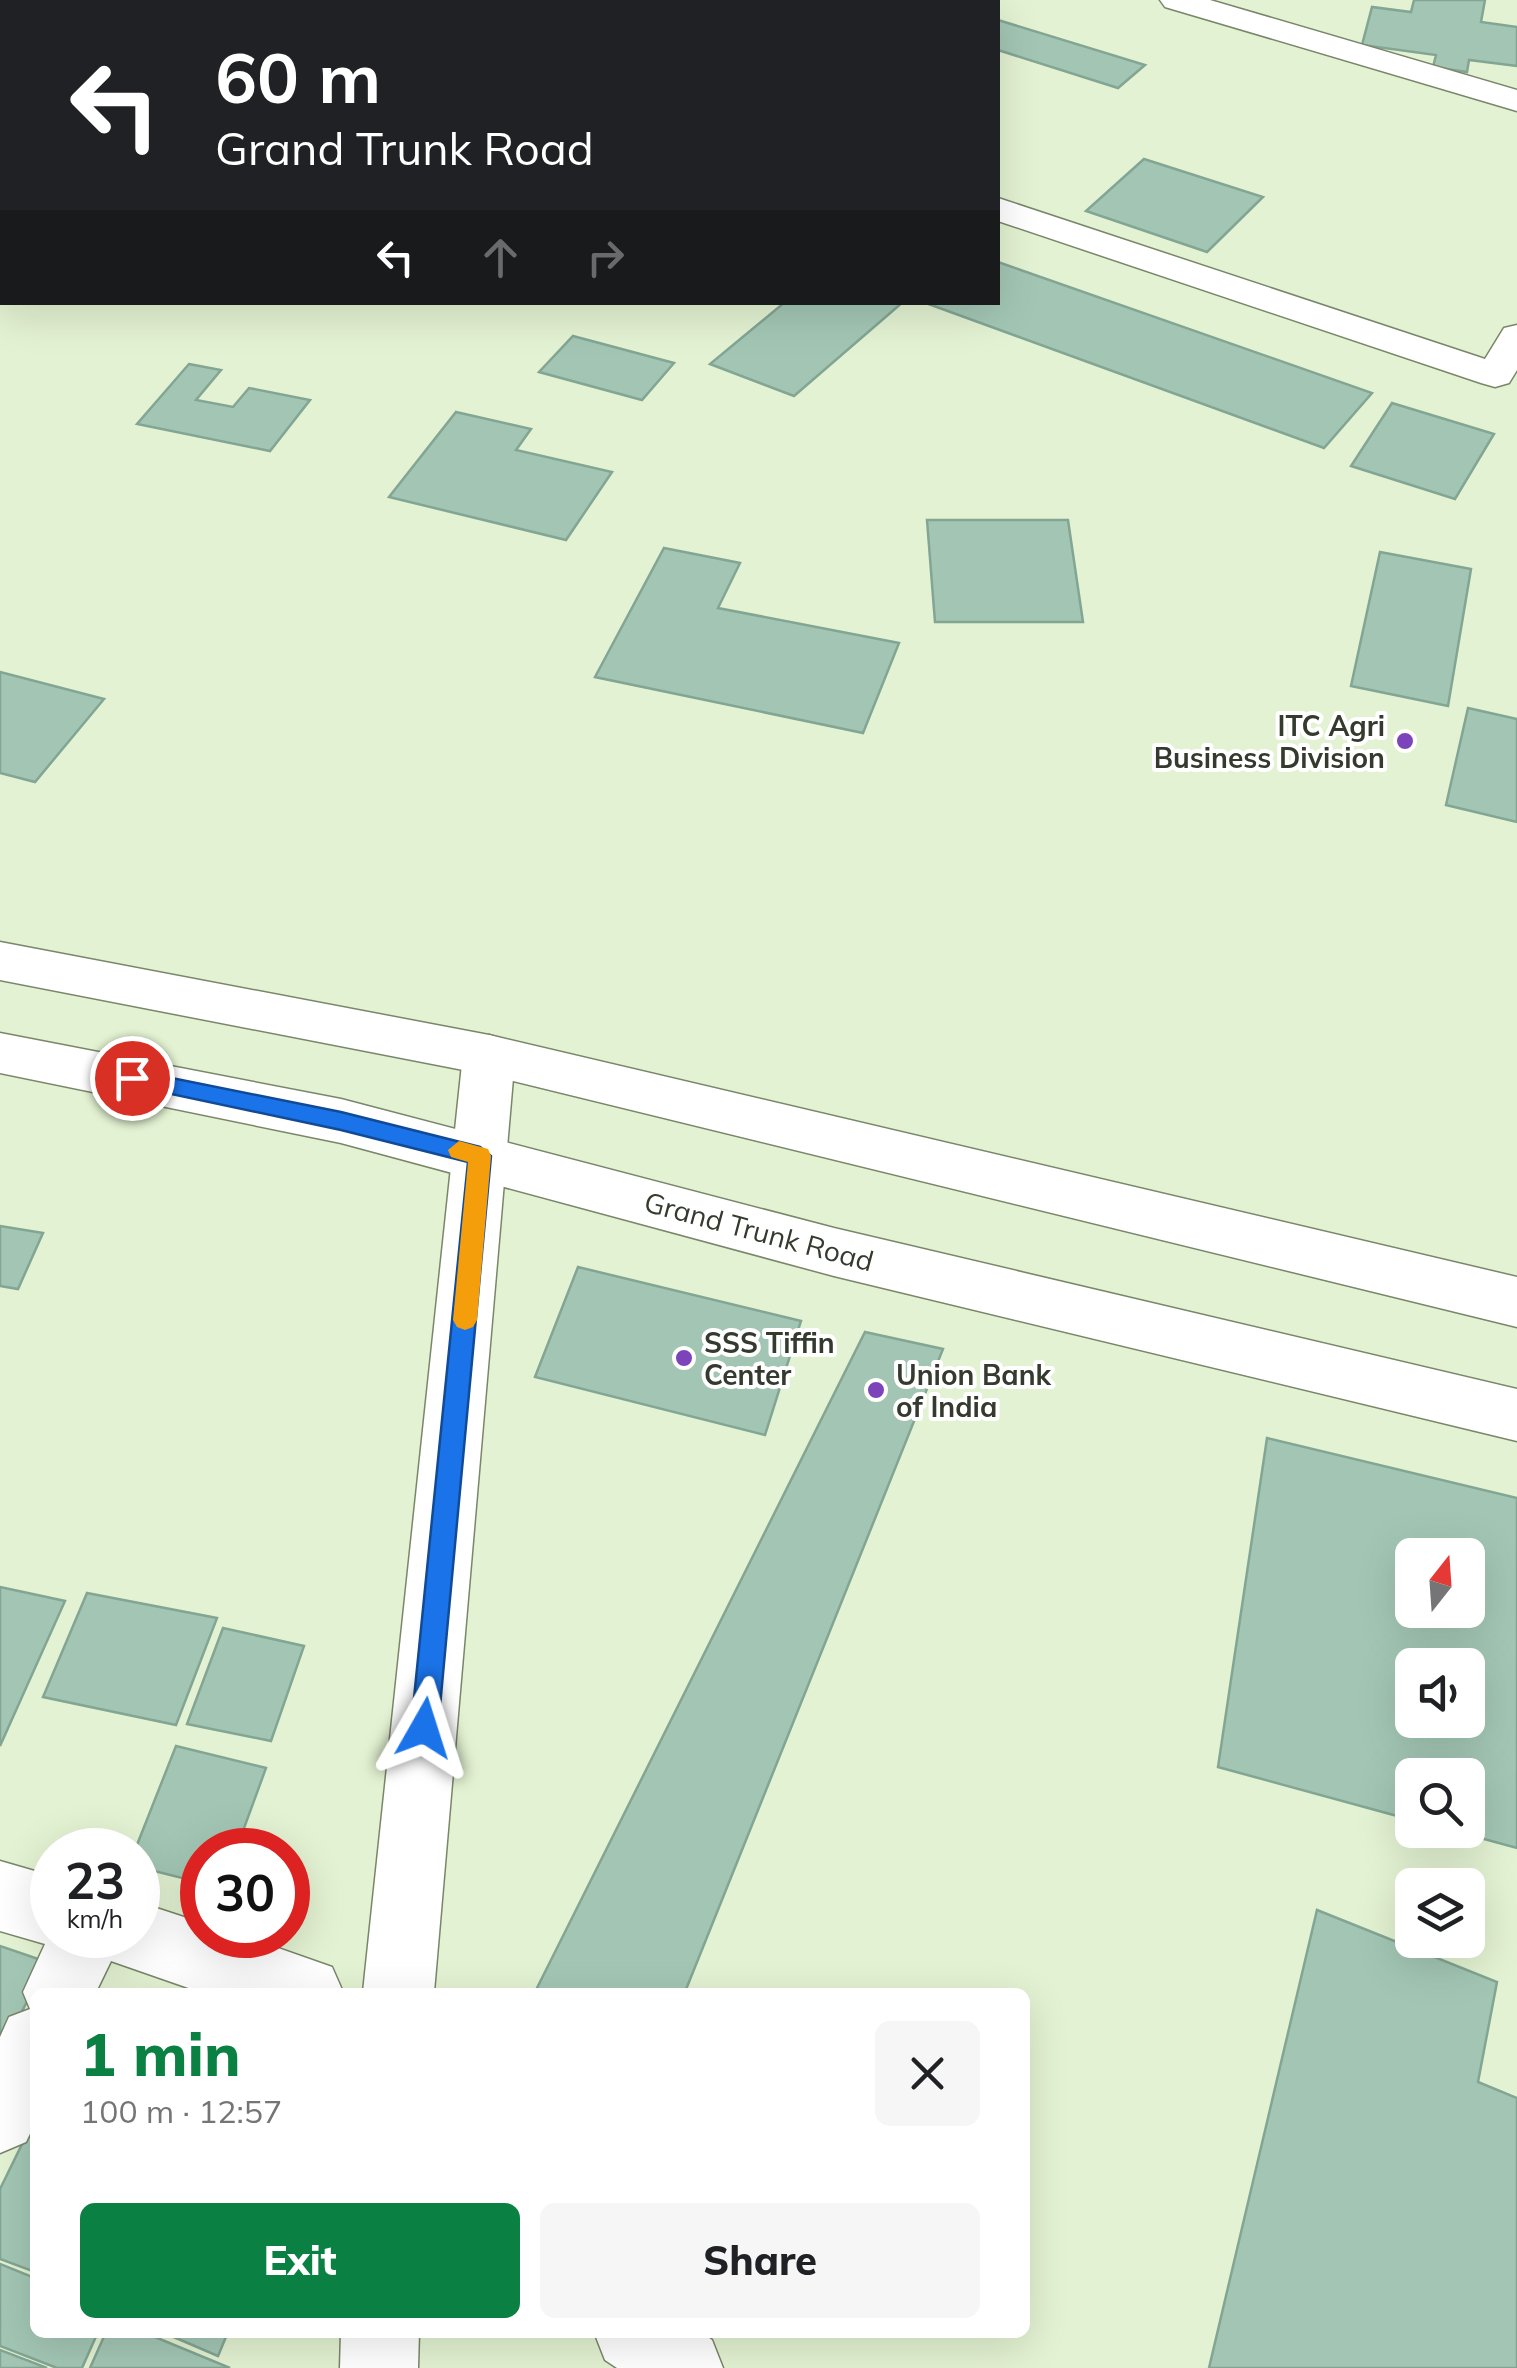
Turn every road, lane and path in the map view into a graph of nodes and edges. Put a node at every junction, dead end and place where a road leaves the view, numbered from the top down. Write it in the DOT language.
graph roads {
  1 [pos="1176,0"];
  2 [pos="1517,102"];
  3 [pos="1000,210"];
  4 [pos="1517,336"];
  5 [pos="0,961"];
  6 [pos="0,1053"];
  7 [pos="489,1055"];
  8 [pos="480,1156"];
  9 [pos="1517,1302"];
  10 [pos="1517,1415"];
  11 [pos="0,1896"];
  12 [pos="30,1905"];
  13 [pos="160,1944"];
  14 [pos="76,1958"];
  15 [pos="61,1988"];
  16 [pos="295,1988"];
  17 [pos="398,1988"];
  18 [pos="30,2053"];
  19 [pos="0,2116"];
  20 [pos="380,2338"];
  21 [pos="642,2338"];
  22 [pos="379,2368"];
  23 [pos="684,2368"];
  1 -- 2 [label="main road"];
  3 -- 4 [label="main road"];
  5 -- 7 [label="main road"];
  6 -- 8 [label="main road, Grand Trunk Road"];
  7 -- 8 [label="main road"];
  7 -- 9 [label="main road"];
  8 -- 10 [label="main road, Grand Trunk Road"];
  8 -- 17 [label="main road"];
  11 -- 12 [label="main road"];
  13 -- 16 [label="main road"];
  14 -- 15 [label="main road"];
  18 -- 19 [label="main road"];
  20 -- 22 [label="main road"];
  21 -- 23 [label="main road"];
}
